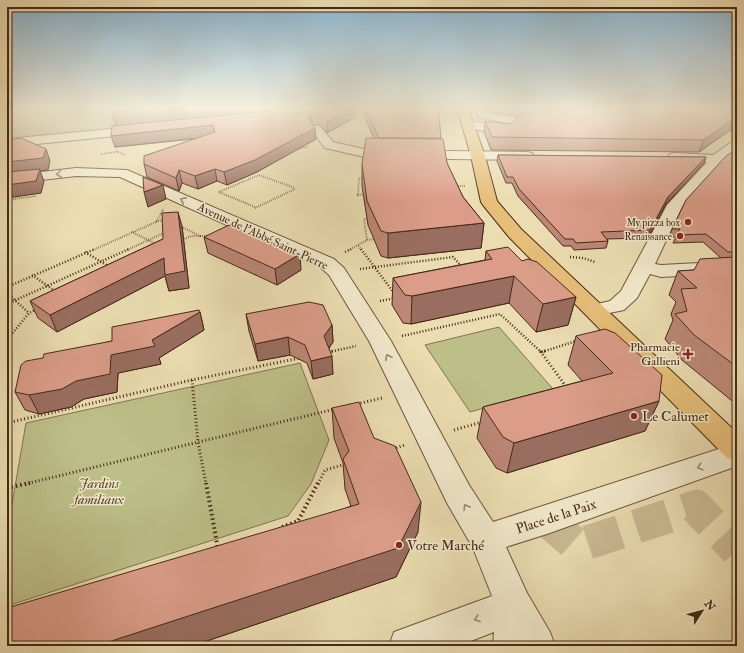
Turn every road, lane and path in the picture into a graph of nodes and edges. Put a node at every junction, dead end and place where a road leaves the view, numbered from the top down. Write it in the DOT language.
graph roads {
  1 [pos="53,138"];
  2 [pos="117,138"];
  3 [pos="324,138"];
  4 [pos="472,138"];
  5 [pos="7,143"];
  6 [pos="737,144"];
  7 [pos="329,145"];
  8 [pos="290,150"];
  9 [pos="478,156"];
  10 [pos="537,156"];
  11 [pos="663,157"];
  12 [pos="716,160"];
  13 [pos="122,173"];
  14 [pos="366,179"];
  15 [pos="7,180"];
  16 [pos="450,186"];
  17 [pos="465,186"];
  18 [pos="219,192"];
  19 [pos="365,194"];
  20 [pos="178,198"];
  21 [pos="212,213"];
  22 [pos="371,218"];
  23 [pos="170,221"];
  24 [pos="156,222"];
  25 [pos="175,223"];
  26 [pos="180,226"];
  27 [pos="245,227"];
  28 [pos="174,229"];
  29 [pos="132,232"];
  30 [pos="168,232"];
  31 [pos="382,238"];
  32 [pos="149,240"];
  33 [pos="367,240"];
  34 [pos="177,242"];
  35 [pos="159,246"];
  36 [pos="84,252"];
  37 [pos="569,257"];
  38 [pos="100,262"];
  39 [pos="595,262"];
  40 [pos="376,266"];
  41 [pos="644,267"];
  42 [pos="737,267"];
  43 [pos="112,268"];
  44 [pos="465,270"];
  45 [pos="337,272"];
  46 [pos="32,275"];
  47 [pos="46,286"];
  48 [pos="7,287"];
  49 [pos="7,293"];
  50 [pos="58,293"];
  51 [pos="15,301"];
  52 [pos="7,304"];
  53 [pos="43,306"];
  54 [pos="358,306"];
  55 [pos="595,310"];
  56 [pos="29,313"];
  57 [pos="583,339"];
  58 [pos="7,340"];
  59 [pos="380,341"];
  60 [pos="325,352"];
  61 [pos="541,352"];
  62 [pos="302,357"];
  63 [pos="192,380"];
  64 [pos="568,389"];
  65 [pos="406,392"];
  66 [pos="352,405"];
  67 [pos="337,408"];
  68 [pos="489,420"];
  69 [pos="7,423"];
  70 [pos="429,438"];
  71 [pos="198,442"];
  72 [pos="392,449"];
  73 [pos="737,450"];
  74 [pos="737,454"];
  75 [pos="347,463"];
  76 [pos="7,488"];
  77 [pos="276,529"];
  78 [pos="486,540"];
  79 [pos="225,547"];
  80 [pos="218,550"];
  81 [pos="210,552"];
  82 [pos="514,606"];
  83 [pos="408,646"];
  84 [pos="512,646"];
  85 [pos="536,646"];
  1 -- 5 [label="street"];
  2 -- 13 [label="path"];
  3 -- 7 [label="street"];
  4 -- 9 [label="main road"];
  6 -- 12 [label="street"];
  7 -- 8 [label="path"];
  7 -- 9 [label="street"];
  9 -- 10 [label="street"];
  9 -- 55 [label="main road"];
  11 -- 12 [label="street"];
  12 -- 41 [label="street"];
  13 -- 15 [label="street, Avenue de l'Abbé Saint-Pierre, one-way"];
  13 -- 20 [label="street, Avenue de l'Abbé Saint-Pierre"];
  14 -- 19 [label="path"];
  16 -- 17 [label="path"];
  18 -- 27 [label="path"];
  21 -- 20 [label="street, Avenue de l'Abbé Saint-Pierre, one-way"];
  20 -- 24 [label="path"];
  21 -- 26 [label="path"];
  21 -- 27 [label="street, Avenue de l'Abbé Saint-Pierre"];
  22 -- 33 [label="path"];
  23 -- 24 [label="path"];
  24 -- 29 [label="path"];
  25 -- 26 [label="path"];
  26 -- 28 [label="path"];
  26 -- 34 [label="path"];
  27 -- 45 [label="street, Avenue de l'Abbé Saint-Pierre"];
  29 -- 32 [label="path"];
  29 -- 36 [label="path"];
  30 -- 32 [label="path"];
  31 -- 33 [label="path"];
  32 -- 35 [label="path"];
  32 -- 38 [label="path"];
  33 -- 40 [label="path"];
  36 -- 38 [label="path"];
  36 -- 46 [label="path"];
  37 -- 39 [label="path"];
  38 -- 43 [label="path"];
  38 -- 47 [label="path"];
  40 -- 44 [label="path"];
  40 -- 45 [label="path"];
  40 -- 54 [label="path"];
  41 -- 42 [label="street"];
  41 -- 55 [label="street"];
  45 -- 54 [label="street, Avenue de l'Abbé Saint-Pierre"];
  46 -- 47 [label="path"];
  46 -- 48 [label="path"];
  47 -- 50 [label="path"];
  47 -- 51 [label="path"];
  49 -- 51 [label="path"];
  51 -- 52 [label="path"];
  51 -- 56 [label="path"];
  53 -- 56 [label="path"];
  54 -- 59 [label="street, Avenue de l'Abbé Saint-Pierre"];
  55 -- 73 [label="main road"];
  56 -- 58 [label="path"];
  57 -- 61 [label="path"];
  59 -- 60 [label="path"];
  59 -- 61 [label="path"];
  65 -- 59 [label="street, Avenue de l'Abbé Saint-Pierre, one-way"];
  61 -- 64 [label="path"];
  62 -- 63 [label="path"];
  63 -- 69 [label="path"];
  63 -- 71 [label="path"];
  65 -- 66 [label="path"];
  65 -- 70 [label="street, Avenue de l'Abbé Saint-Pierre"];
  67 -- 71 [label="path"];
  68 -- 70 [label="path"];
  70 -- 72 [label="path"];
  78 -- 70 [label="street, Avenue de l'Abbé Saint-Pierre, one-way"];
  71 -- 76 [label="path"];
  71 -- 80 [label="path"];
  74 -- 78 [label="street, Place de la Paix, one-way"];
  75 -- 77 [label="path"];
  78 -- 82 [label="street"];
  79 -- 80 [label="path"];
  80 -- 81 [label="path"];
  82 -- 83 [label="street, one-way"];
  82 -- 84 [label="street"];
  82 -- 85 [label="street"];
}
